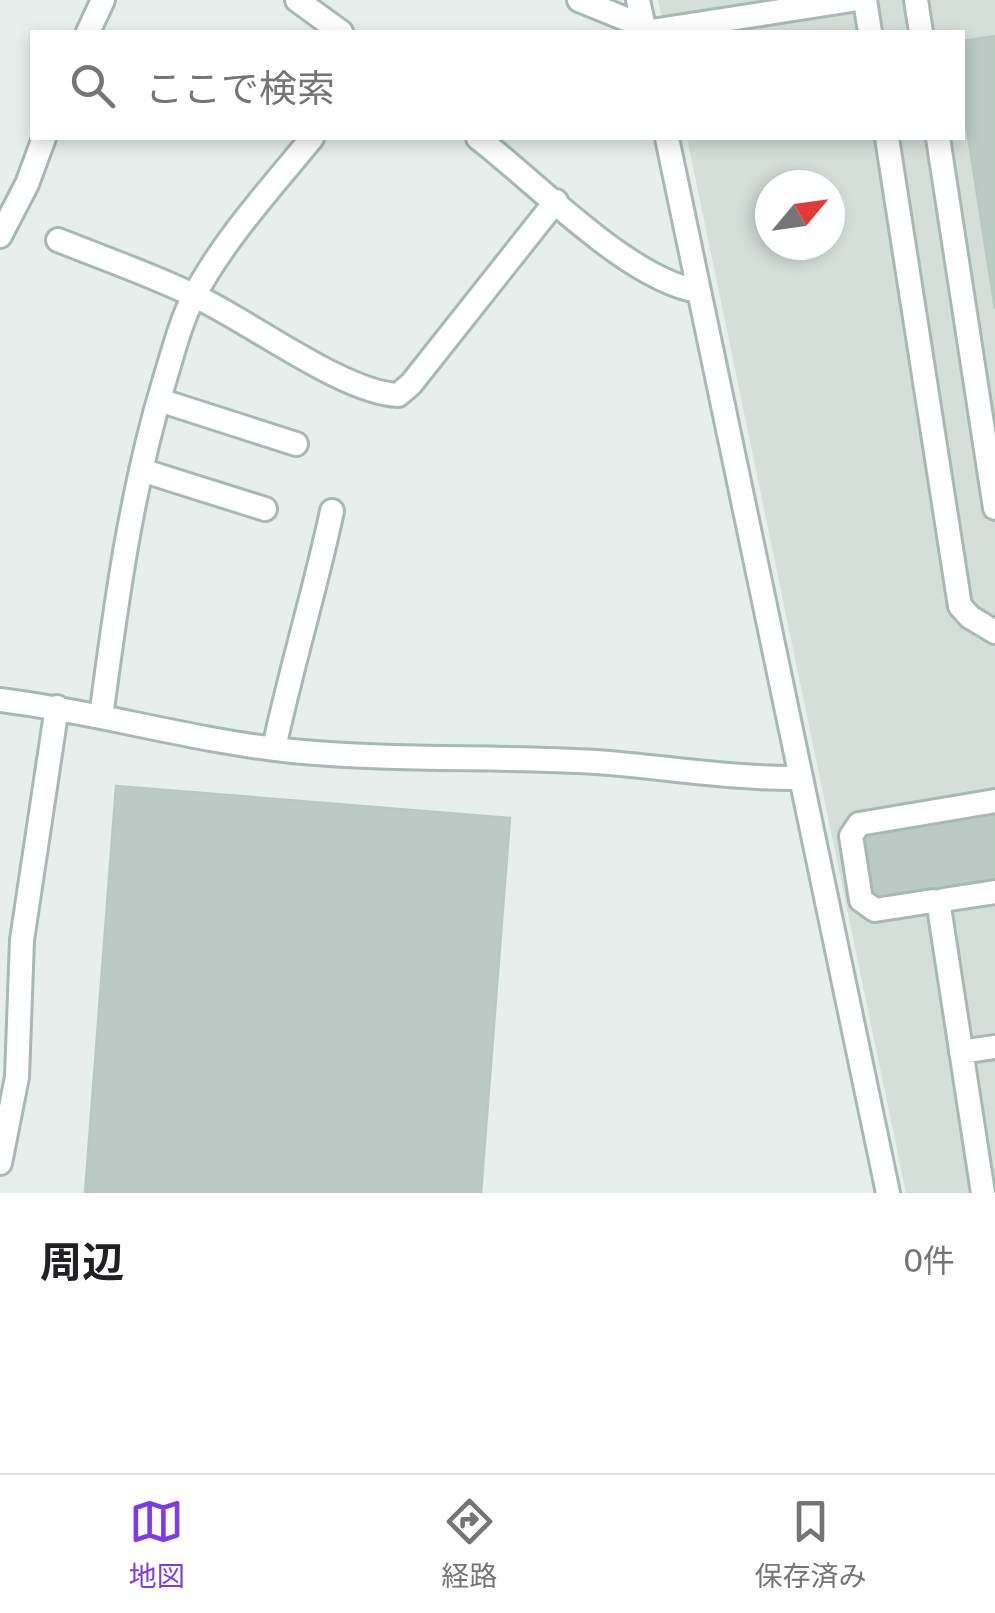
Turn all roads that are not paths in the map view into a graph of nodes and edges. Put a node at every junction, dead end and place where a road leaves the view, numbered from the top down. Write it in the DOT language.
graph roads {
  1 [pos="103,0"];
  2 [pos="297,0"];
  3 [pos="579,0"];
  4 [pos="638,0"];
  5 [pos="852,0"];
  6 [pos="865,0"];
  7 [pos="916,0"];
  8 [pos="774,6"];
  9 [pos="89,30"];
  10 [pos="337,30"];
  11 [pos="644,30"];
  12 [pos="870,30"];
  13 [pos="922,30"];
  14 [pos="43,140"];
  15 [pos="310,140"];
  16 [pos="480,140"];
  17 [pos="666,140"];
  18 [pos="887,140"];
  19 [pos="938,140"];
  20 [pos="556,201"];
  21 [pos="0,236"];
  22 [pos="58,240"];
  23 [pos="698,290"];
  24 [pos="195,295"];
  25 [pos="158,400"];
  26 [pos="296,444"];
  27 [pos="140,470"];
  28 [pos="995,508"];
  29 [pos="265,509"];
  30 [pos="332,511"];
  31 [pos="995,632"];
  32 [pos="0,700"];
  33 [pos="57,707"];
  34 [pos="101,717"];
  35 [pos="274,748"];
  36 [pos="801,778"];
  37 [pos="995,802"];
  38 [pos="995,892"];
  39 [pos="939,907"];
  40 [pos="11,940"];
  41 [pos="995,1046"];
  42 [pos="961,1052"];
  43 [pos="0,1163"];
  44 [pos="888,1193"];
  45 [pos="983,1193"];
  1 -- 9 [label="street"];
  2 -- 10 [label="street"];
  3 -- 11 [label="street"];
  4 -- 11 [label="street"];
  5 -- 8 [label="street"];
  6 -- 12 [label="street"];
  7 -- 13 [label="street"];
  8 -- 11 [label="street"];
  14 -- 21 [label="street"];
  15 -- 24 [label="street"];
  16 -- 20 [label="street"];
  17 -- 23 [label="street"];
  18 -- 31 [label="street"];
  19 -- 28 [label="street"];
  20 -- 23 [label="street"];
  20 -- 24 [label="street"];
  22 -- 24 [label="street"];
  23 -- 36 [label="street"];
  24 -- 25 [label="street"];
  25 -- 26 [label="street"];
  25 -- 27 [label="street"];
  27 -- 29 [label="street"];
  27 -- 34 [label="street"];
  30 -- 35 [label="street"];
  32 -- 33 [label="street"];
  33 -- 34 [label="street"];
  33 -- 40 [label="street"];
  34 -- 35 [label="street"];
  35 -- 36 [label="street"];
  36 -- 44 [label="street"];
  37 -- 39 [label="street"];
  38 -- 39 [label="street"];
  39 -- 42 [label="street"];
  40 -- 43 [label="street"];
  41 -- 42 [label="street"];
  42 -- 45 [label="street"];
}
